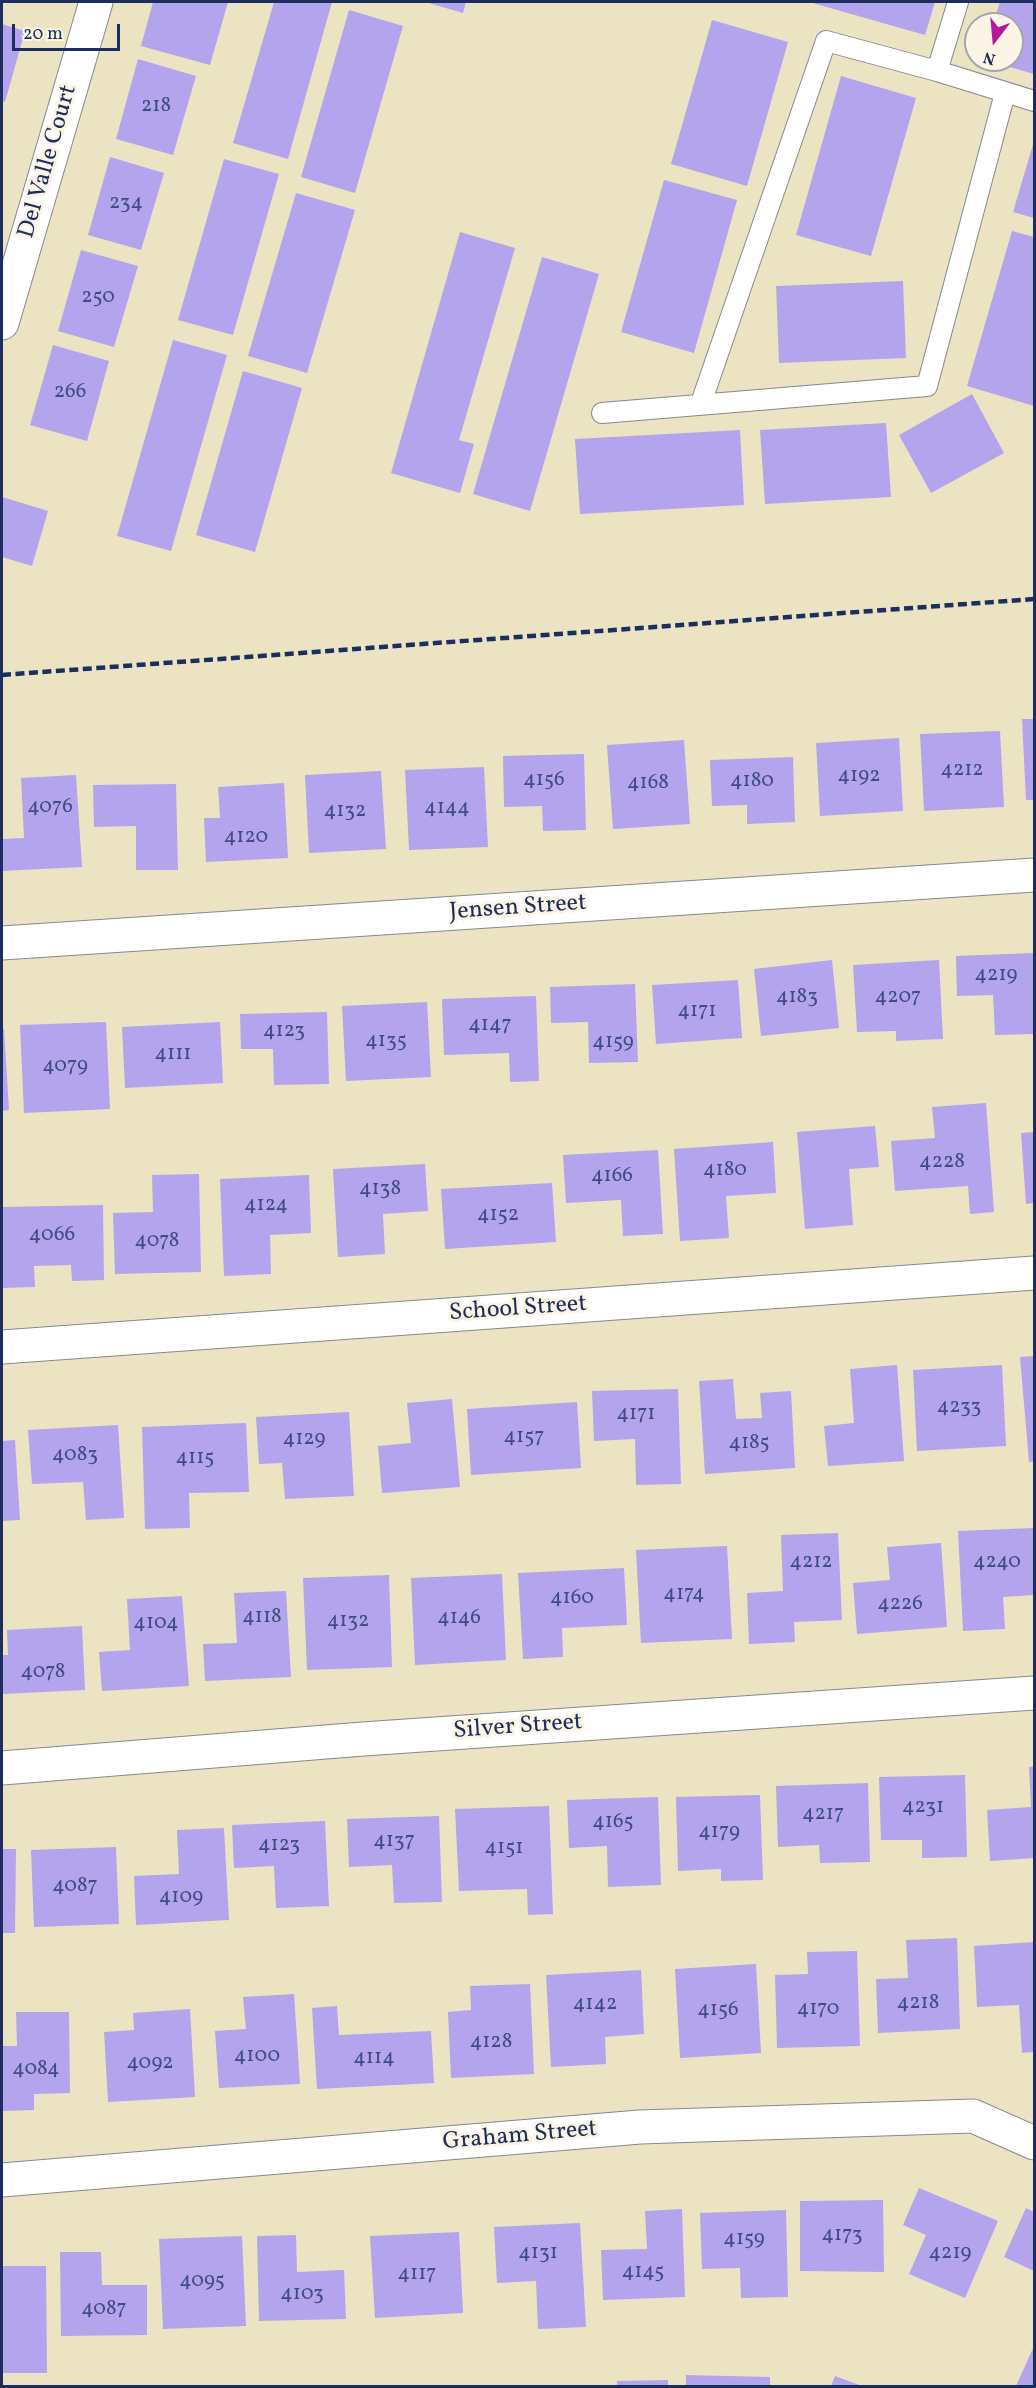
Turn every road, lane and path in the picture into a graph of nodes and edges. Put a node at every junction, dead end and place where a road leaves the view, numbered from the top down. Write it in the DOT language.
graph roads {
  1 [pos="96,2"];
  2 [pos="958,2"];
  3 [pos="937,71"];
  4 [pos="1005,93"];
  5 [pos="1035,101"];
  6 [pos="2,323"];
  7 [pos="701,404"];
  8 [pos="602,413"];
  9 [pos="1035,875"];
  10 [pos="2,944"];
  11 [pos="1035,1273"];
  12 [pos="2,1347"];
  13 [pos="1035,1693"];
  14 [pos="2,1768"];
  15 [pos="1035,2143"];
  16 [pos="2,2180"];
  1 -- 6 [label="street, Del Valle Court"];
  2 -- 3 [label="lane"];
  3 -- 4 [label="lane"];
  3 -- 7 [label="lane"];
  4 -- 5 [label="lane"];
  4 -- 7 [label="lane"];
  7 -- 8 [label="lane"];
  9 -- 10 [label="street, Jensen Street"];
  11 -- 12 [label="street, School Street"];
  13 -- 14 [label="street, Silver Street"];
  15 -- 16 [label="street, Graham Street"];
}
